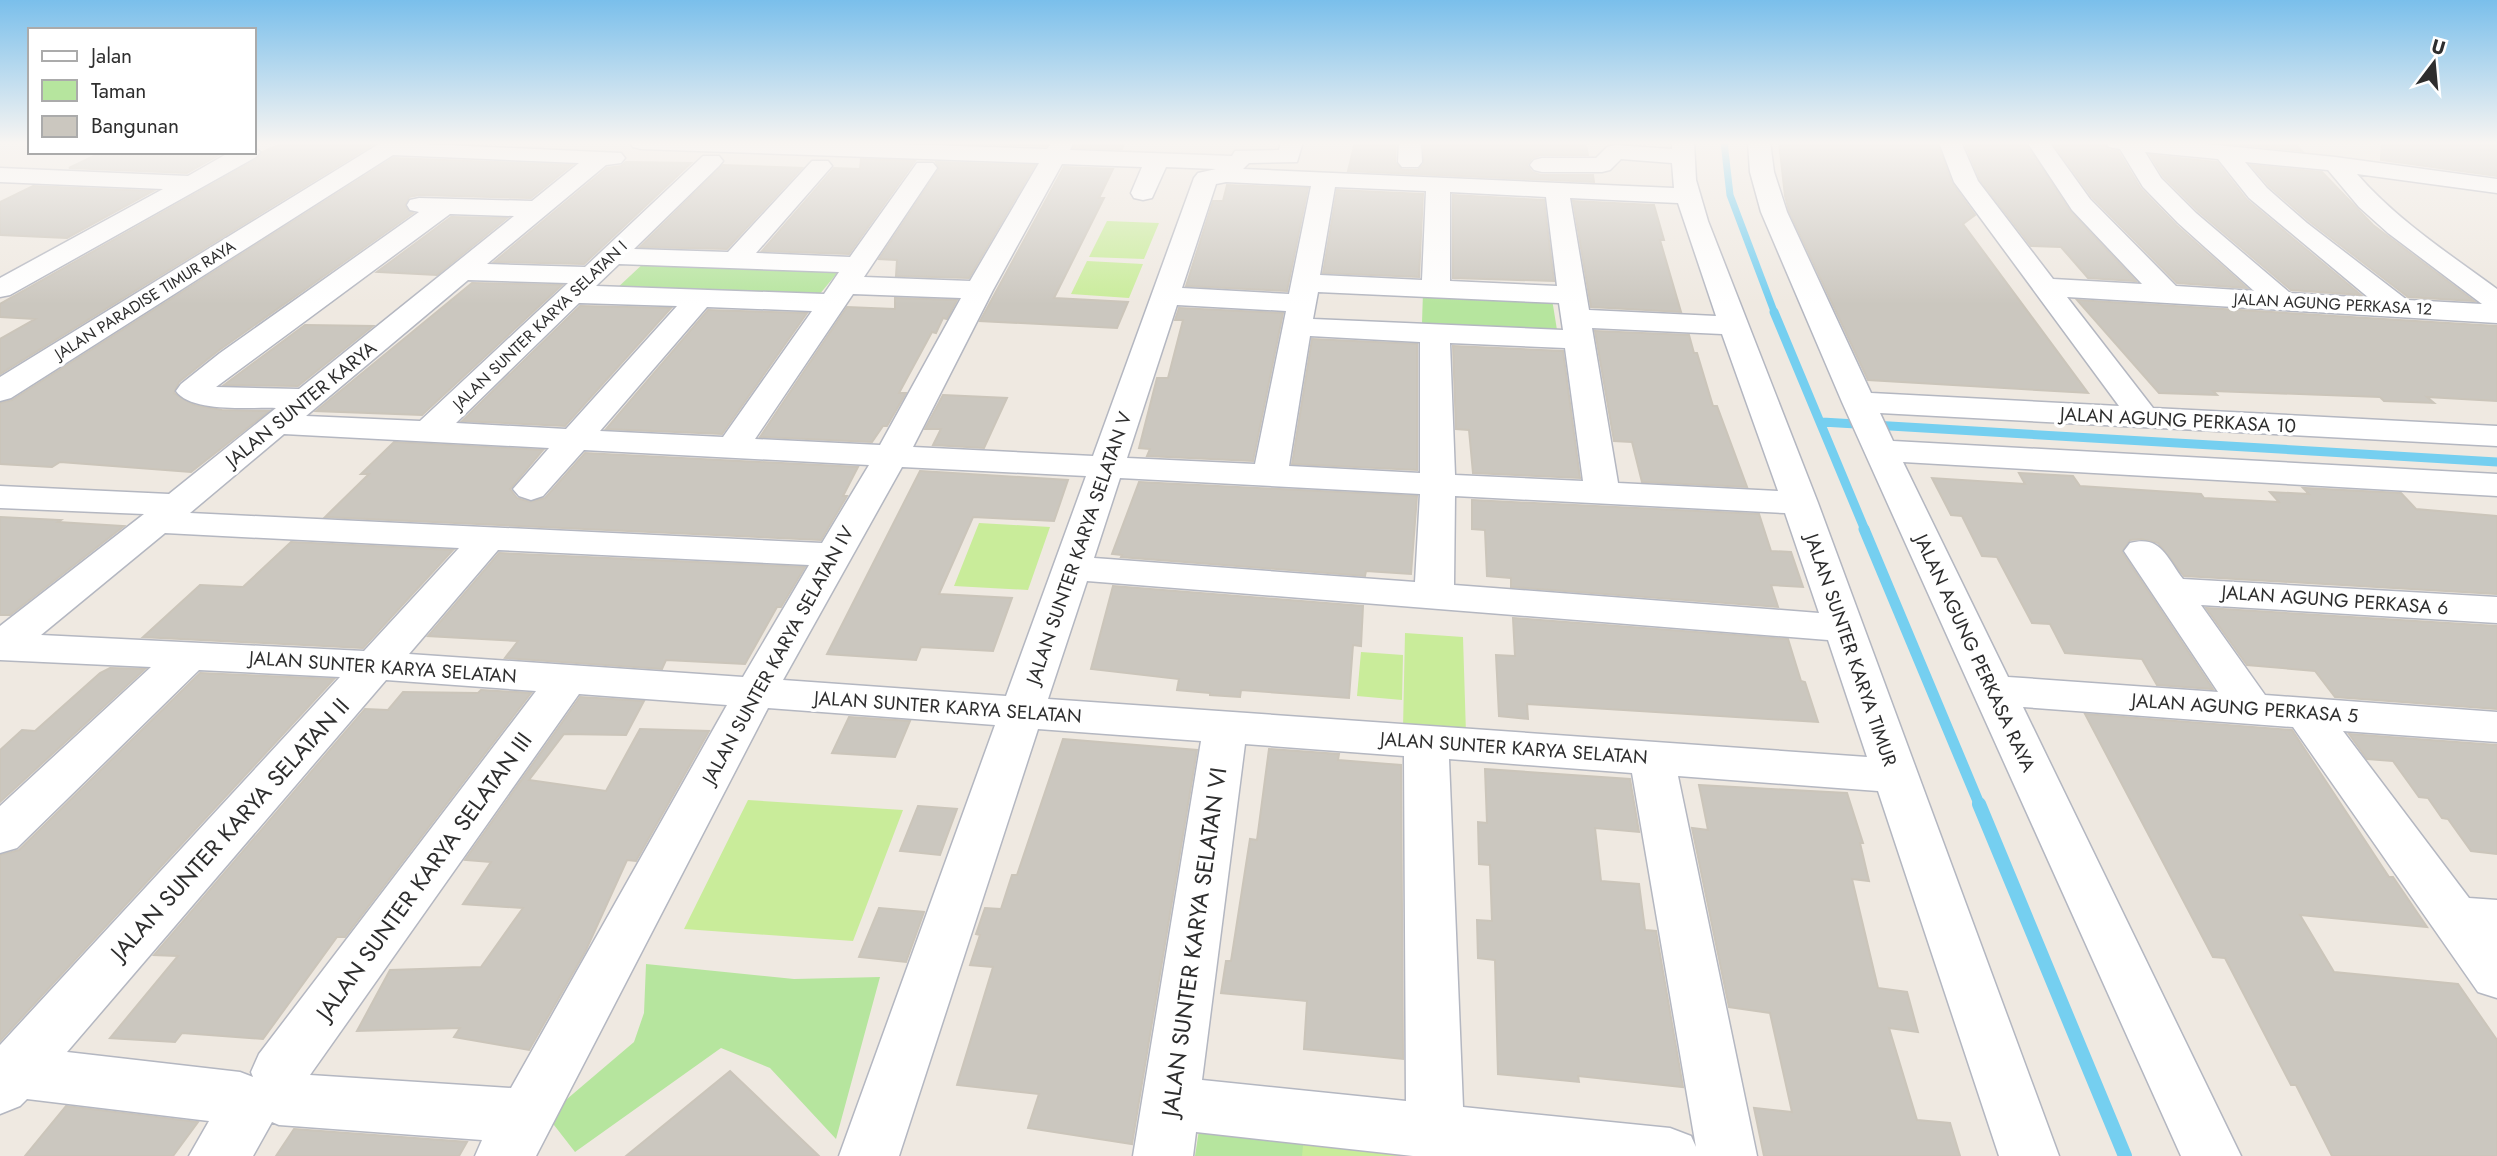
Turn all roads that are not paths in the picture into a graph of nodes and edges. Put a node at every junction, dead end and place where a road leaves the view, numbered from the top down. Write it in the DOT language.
graph roads {
  1 [pos="169,196"];
  2 [pos="312,196"];
  3 [pos="554,196"];
  4 [pos="675,196"];
  5 [pos="794,196"];
  6 [pos="906,196"];
  7 [pos="1032,196"];
  8 [pos="1200,196"];
  9 [pos="1321,196"];
  10 [pos="1438,196"];
  11 [pos="1557,196"];
  12 [pos="1692,196"];
  13 [pos="1769,196"];
  14 [pos="1977,196"];
  15 [pos="2073,196"];
  16 [pos="2166,196"];
  17 [pos="2262,196"];
  18 [pos="2363,196"];
  19 [pos="406,204"];
  20 [pos="444,206"];
  21 [pos="538,209"];
  22 [pos="736,261"];
  23 [pos="14,267"];
  24 [pos="462,272"];
  25 [pos="592,275"];
  26 [pos="845,284"];
  27 [pos="2048,287"];
  28 [pos="0,289"];
  29 [pos="1436,289"];
  30 [pos="978,290"];
  31 [pos="2168,294"];
  32 [pos="1165,296"];
  33 [pos="700,298"];
  34 [pos="2282,300"];
  35 [pos="2497,302"];
  36 [pos="1301,304"];
  37 [pos="2398,307"];
  38 [pos="2497,314"];
  39 [pos="1576,317"];
  40 [pos="1732,326"];
  41 [pos="1435,333"];
  42 [pos="0,391"];
  43 [pos="307,399"];
  44 [pos="2144,418"];
  45 [pos="277,424"];
  46 [pos="1869,426"];
  47 [pos="429,431"];
  48 [pos="2497,436"];
  49 [pos="578,439"];
  50 [pos="733,447"];
  51 [pos="891,456"];
  52 [pos="1107,467"];
  53 [pos="1270,475"];
  54 [pos="1437,484"];
  55 [pos="2497,485"];
  56 [pos="531,489"];
  57 [pos="1602,493"];
  58 [pos="0,497"];
  59 [pos="1800,503"];
  60 [pos="167,513"];
  61 [pos="488,538"];
  62 [pos="2143,551"];
  63 [pos="834,555"];
  64 [pos="1072,568"];
  65 [pos="2174,595"];
  66 [pos="1434,596"];
  67 [pos="2497,610"];
  68 [pos="1843,628"];
  69 [pos="3,641"];
  70 [pos="188,656"];
  71 [pos="375,665"];
  72 [pos="568,679"];
  73 [pos="1992,690"];
  74 [pos="755,693"];
  75 [pos="2252,709"];
  76 [pos="1022,712"];
  77 [pos="2305,713"];
  78 [pos="1225,727"];
  79 [pos="2497,727"];
  80 [pos="1426,742"];
  81 [pos="1652,758"];
  82 [pos="1895,776"];
  83 [pos="0,835"];
  84 [pos="2476,919"];
  85 [pos="2497,976"];
  86 [pos="5,1077"];
  87 [pos="252,1109"];
  88 [pos="1167,1130"];
  89 [pos="1434,1130"];
  90 [pos="516,1136"];
  91 [pos="869,1156"];
  92 [pos="1670,1156"];
  93 [pos="1727,1156"];
  94 [pos="2029,1156"];
  95 [pos="2211,1156"];
  1 -- 23 [label="street"];
  2 -- 42 [label="street, JALAN PARADISE TIMUR RAYA"];
  3 -- 21 [label="street, JALAN SUNTER KARYA"];
  4 -- 25 [label="street, JALAN SUNTER KARYA SELATAN I"];
  5 -- 22 [label="street"];
  6 -- 26 [label="street"];
  7 -- 30 [label="street, JALAN SUNTER KARYA SELATAN IV"];
  8 -- 32 [label="street, JALAN SUNTER KARYA SELATAN V"];
  9 -- 36 [label="street"];
  10 -- 29 [label="street"];
  11 -- 39 [label="street"];
  12 -- 40 [label="street, JALAN SUNTER KARYA TIMUR"];
  13 -- 46 [label="street, JALAN AGUNG PERKASA RAYA"];
  14 -- 27 [label="street"];
  15 -- 31 [label="street"];
  16 -- 34 [label="street"];
  17 -- 37 [label="street"];
  18 -- 35 [label="street"];
  19 -- 20 [label="street"];
  20 -- 21 [label="street"];
  20 -- 43 [label="street"];
  21 -- 24 [label="street, JALAN SUNTER KARYA"];
  22 -- 25 [label="street"];
  22 -- 26 [label="street"];
  23 -- 28 [label="street"];
  24 -- 25 [label="street"];
  24 -- 43 [label="street, JALAN SUNTER KARYA"];
  25 -- 33 [label="street"];
  25 -- 47 [label="street, JALAN SUNTER KARYA SELATAN I"];
  26 -- 30 [label="street"];
  26 -- 33 [label="street"];
  26 -- 50 [label="street"];
  27 -- 31 [label="street, JALAN AGUNG PERKASA 12"];
  27 -- 44 [label="street"];
  29 -- 36 [label="street"];
  29 -- 39 [label="street"];
  30 -- 51 [label="street, JALAN SUNTER KARYA SELATAN IV"];
  31 -- 34 [label="street, JALAN AGUNG PERKASA 12"];
  32 -- 36 [label="street"];
  32 -- 52 [label="street, JALAN SUNTER KARYA SELATAN V"];
  33 -- 49 [label="street"];
  34 -- 37 [label="street, JALAN AGUNG PERKASA 12"];
  36 -- 41 [label="street"];
  36 -- 53 [label="street"];
  37 -- 38 [label="street, JALAN AGUNG PERKASA 12"];
  39 -- 40 [label="street"];
  39 -- 41 [label="street"];
  39 -- 57 [label="street"];
  40 -- 59 [label="street, JALAN SUNTER KARYA TIMUR"];
  41 -- 54 [label="street"];
  43 -- 45 [label="street, JALAN SUNTER KARYA"];
  44 -- 46 [label="street, JALAN AGUNG PERKASA 10"];
  44 -- 48 [label="street, JALAN AGUNG PERKASA 10"];
  45 -- 47 [label="street"];
  45 -- 60 [label="street, JALAN SUNTER KARYA"];
  46 -- 55 [label="street"];
  46 -- 73 [label="street, JALAN AGUNG PERKASA RAYA"];
  47 -- 49 [label="street"];
  49 -- 50 [label="street"];
  49 -- 56 [label="street"];
  50 -- 51 [label="street"];
  51 -- 52 [label="street"];
  51 -- 63 [label="street, JALAN SUNTER KARYA SELATAN IV"];
  52 -- 53 [label="street"];
  52 -- 64 [label="street, JALAN SUNTER KARYA SELATAN V"];
  53 -- 54 [label="street"];
  54 -- 57 [label="street"];
  54 -- 66 [label="street"];
  57 -- 59 [label="street"];
  58 -- 60 [label="street"];
  59 -- 68 [label="street, JALAN SUNTER KARYA TIMUR"];
  60 -- 61 [label="street"];
  60 -- 69 [label="street, JALAN SUNTER KARYA"];
  61 -- 63 [label="street"];
  61 -- 71 [label="street, JALAN SUNTER KARYA SELATAN II"];
  62 -- 65 [label="street"];
  63 -- 74 [label="street, JALAN SUNTER KARYA SELATAN IV"];
  64 -- 66 [label="street"];
  64 -- 76 [label="street, JALAN SUNTER KARYA SELATAN V"];
  65 -- 67 [label="street, JALAN AGUNG PERKASA 6"];
  65 -- 75 [label="street"];
  66 -- 68 [label="street"];
  68 -- 82 [label="street, JALAN SUNTER KARYA TIMUR"];
  69 -- 70 [label="street, JALAN SUNTER KARYA SELATAN"];
  70 -- 71 [label="street, JALAN SUNTER KARYA SELATAN"];
  70 -- 83 [label="street"];
  71 -- 72 [label="street, JALAN SUNTER KARYA SELATAN"];
  71 -- 86 [label="street, JALAN SUNTER KARYA SELATAN II"];
  72 -- 74 [label="street, JALAN SUNTER KARYA SELATAN"];
  72 -- 87 [label="street, JALAN SUNTER KARYA SELATAN III"];
  73 -- 75 [label="street, JALAN AGUNG PERKASA 5"];
  73 -- 95 [label="street, JALAN AGUNG PERKASA RAYA"];
  74 -- 76 [label="street, JALAN SUNTER KARYA SELATAN"];
  74 -- 90 [label="street, JALAN SUNTER KARYA SELATAN IV"];
  75 -- 77 [label="street, JALAN AGUNG PERKASA 5"];
  76 -- 78 [label="street, JALAN SUNTER KARYA SELATAN"];
  76 -- 91 [label="street, JALAN SUNTER KARYA SELATAN V"];
  77 -- 79 [label="street, JALAN AGUNG PERKASA 5"];
  77 -- 84 [label="street"];
  78 -- 80 [label="street, JALAN SUNTER KARYA SELATAN"];
  78 -- 88 [label="street, JALAN SUNTER KARYA SELATAN VI"];
  80 -- 81 [label="street, JALAN SUNTER KARYA SELATAN"];
  80 -- 89 [label="street"];
  81 -- 82 [label="street, JALAN SUNTER KARYA SELATAN"];
  81 -- 93 [label="street"];
  82 -- 94 [label="street, JALAN SUNTER KARYA TIMUR"];
  84 -- 85 [label="street"];
  86 -- 87 [label="street"];
  87 -- 90 [label="street"];
  88 -- 89 [label="street"];
  89 -- 92 [label="street"];
}
